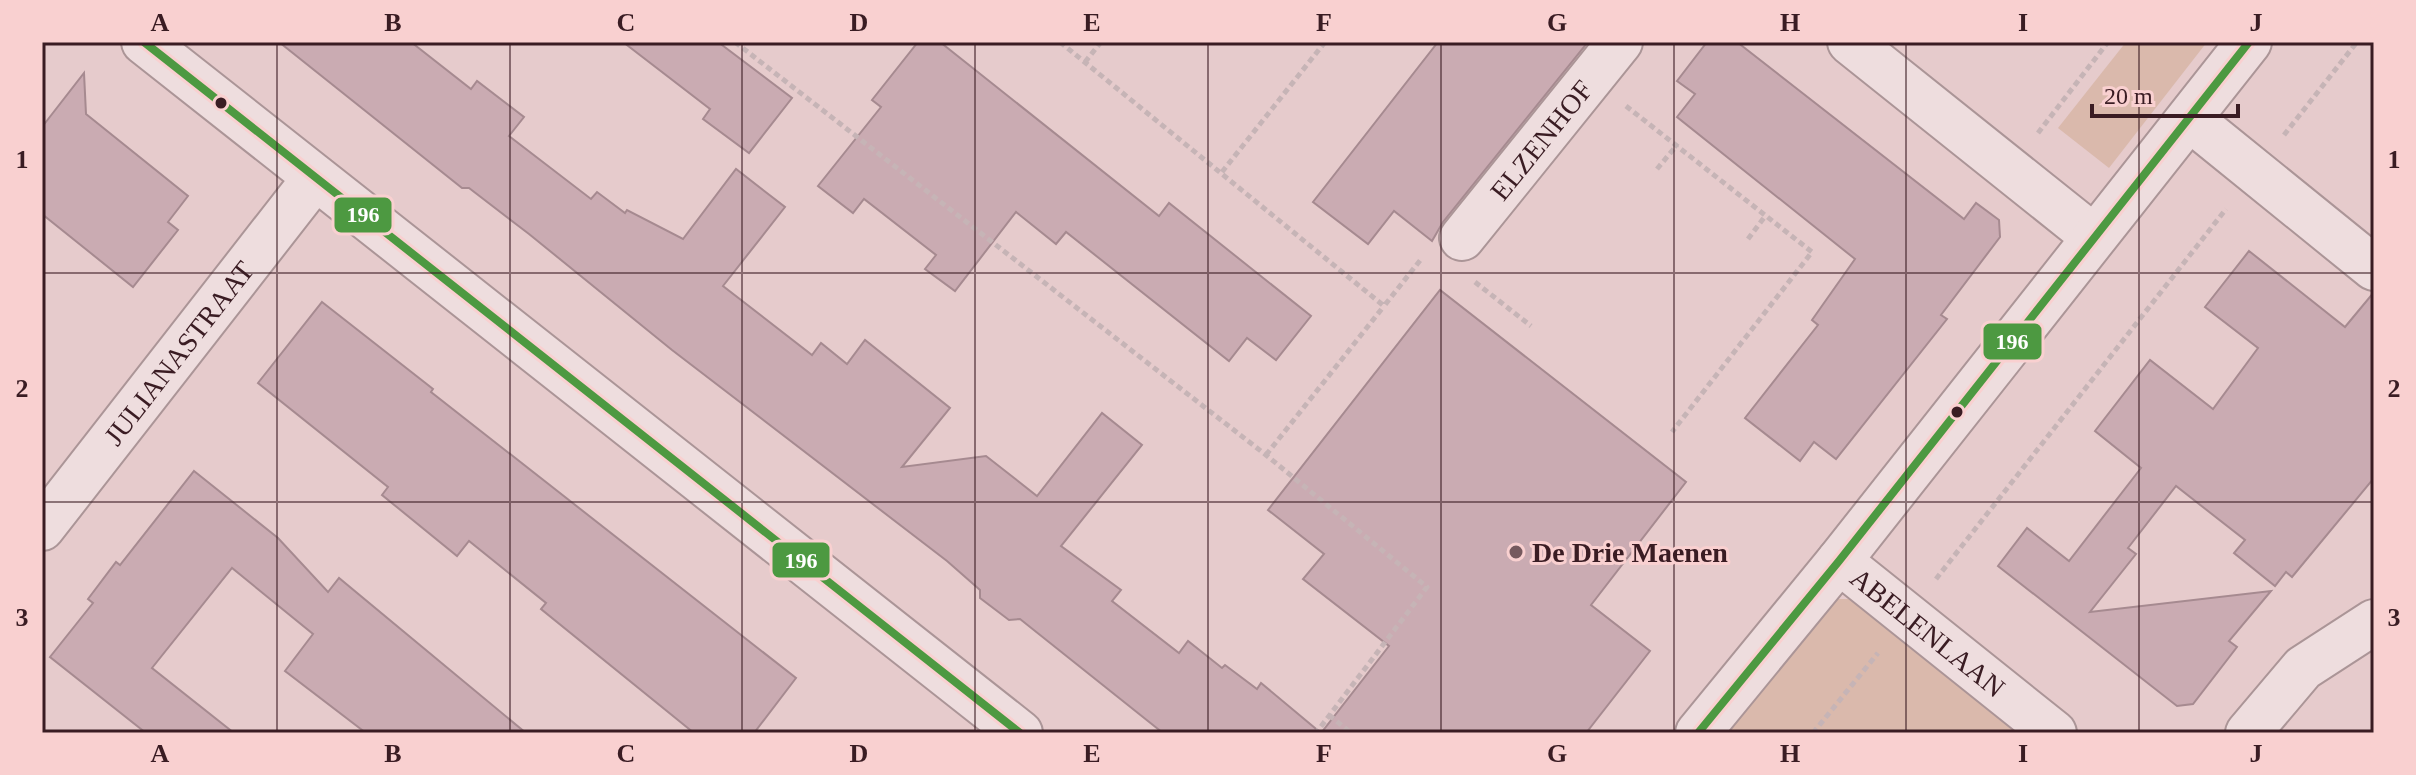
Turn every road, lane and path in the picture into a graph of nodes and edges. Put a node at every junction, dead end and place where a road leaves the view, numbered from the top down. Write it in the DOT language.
graph roads {
  1 [pos="144,42"];
  2 [pos="735,42"];
  3 [pos="1060,42"];
  4 [pos="1101,42"];
  5 [pos="1325,42"];
  6 [pos="1620,42"];
  7 [pos="1850,42"];
  8 [pos="2108,42"];
  9 [pos="2249,42"];
  10 [pos="2357,42"];
  11 [pos="1085,62"];
  12 [pos="1591,78"];
  13 [pos="2190,119"];
  14 [pos="1677,145"];
  15 [pos="1657,169"];
  16 [pos="2009,169"];
  17 [pos="1222,172"];
  18 [pos="2255,172"];
  19 [pos="315,178"];
  20 [pos="1766,215"];
  21 [pos="2094,237"];
  22 [pos="1748,239"];
  23 [pos="1465,257"];
  24 [pos="2374,268"];
  25 [pos="1384,306"];
  26 [pos="1531,326"];
  27 [pos="1672,432"];
  28 [pos="1266,455"];
  29 [pos="42,528"];
  30 [pos="1839,561"];
  31 [pos="1907,616"];
  32 [pos="2374,622"];
  33 [pos="1329,715"];
  34 [pos="2043,730"];
  35 [pos="1020,733"];
  36 [pos="1316,733"];
  37 [pos="1351,733"];
  38 [pos="1698,733"];
  39 [pos="1813,733"];
  40 [pos="2248,733"];
  1 -- 19 [label="street"];
  2 -- 28 [label="path"];
  3 -- 11 [label="path"];
  4 -- 11 [label="path"];
  5 -- 17 [label="path"];
  6 -- 12 [label="street, ELZENHOF"];
  7 -- 16 [label="street"];
  8 -- 16 [label="path"];
  9 -- 13 [label="street, ABELENLAAN"];
  10 -- 18 [label="path"];
  11 -- 17 [label="path"];
  12 -- 14 [label="path"];
  12 -- 23 [label="street, ELZENHOF"];
  13 -- 18 [label="street"];
  13 -- 21 [label="street, ABELENLAAN"];
  14 -- 15 [label="path"];
  14 -- 20 [label="path"];
  16 -- 21 [label="street"];
  17 -- 25 [label="path"];
  18 -- 24 [label="street"];
  18 -- 31 [label="path"];
  19 -- 29 [label="street, JULIANASTRAAT"];
  19 -- 35 [label="street"];
  20 -- 22 [label="path"];
  20 -- 27 [label="path"];
  21 -- 30 [label="street, ABELENLAAN"];
  23 -- 25 [label="path"];
  23 -- 26 [label="path"];
  25 -- 28 [label="path"];
  28 -- 33 [label="path"];
  30 -- 31 [label="street, ABELENLAAN"];
  30 -- 38 [label="street, ABELENLAAN"];
  31 -- 34 [label="street, ABELENLAAN"];
  31 -- 39 [label="path"];
  32 -- 40 [label="street"];
  33 -- 36 [label="path"];
  33 -- 37 [label="path"];
}
